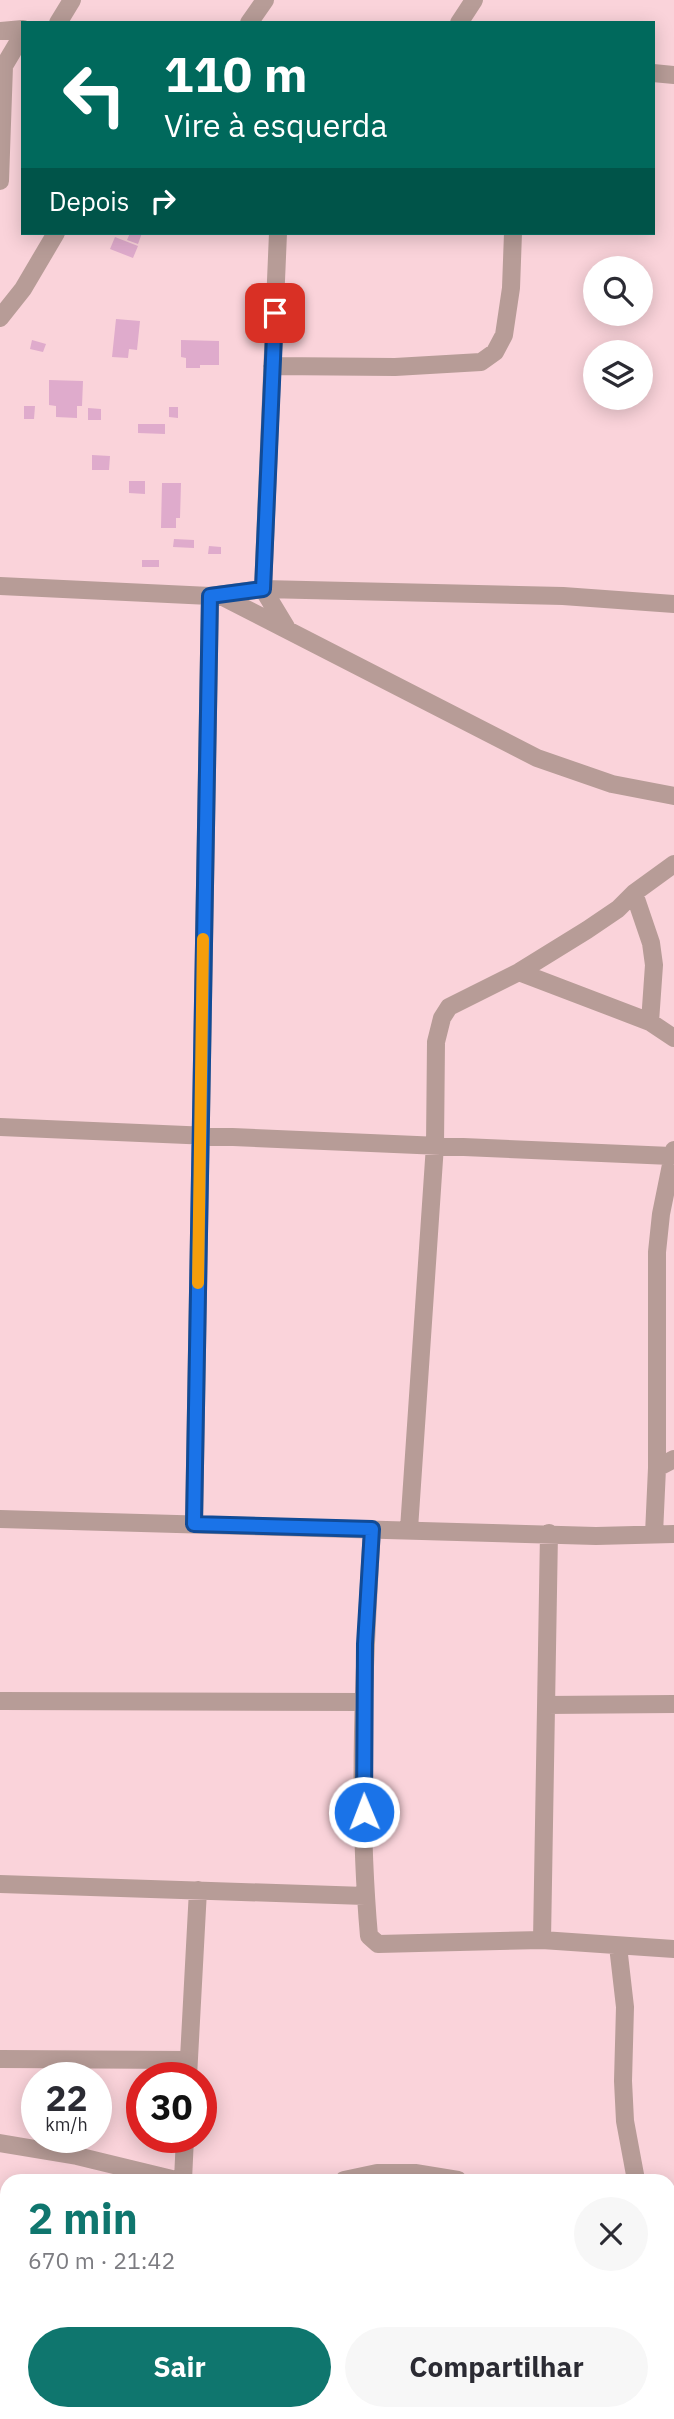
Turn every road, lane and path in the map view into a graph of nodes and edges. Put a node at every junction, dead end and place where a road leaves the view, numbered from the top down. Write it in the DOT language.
graph roads {
  1 [pos="72,0"];
  2 [pos="265,0"];
  3 [pos="474,0"];
  4 [pos="59,21"];
  5 [pos="249,21"];
  6 [pos="462,21"];
  7 [pos="0,31"];
  8 [pos="21,32"];
  9 [pos="21,35"];
  10 [pos="2,64"];
  11 [pos="655,74"];
  12 [pos="674,75"];
  13 [pos="0,181"];
  14 [pos="55,235"];
  15 [pos="278,235"];
  16 [pos="513,235"];
  17 [pos="0,318"];
  18 [pos="272,366"];
  19 [pos="0,586"];
  20 [pos="263,589"];
  21 [pos="215,595"];
  22 [pos="674,604"];
  23 [pos="286,627"];
  24 [pos="674,796"];
  25 [pos="674,864"];
  26 [pos="634,893"];
  27 [pos="519,972"];
  28 [pos="650,1022"];
  29 [pos="674,1038"];
  30 [pos="0,1126"];
  31 [pos="200,1135"];
  32 [pos="435,1145"];
  33 [pos="673,1153"];
  34 [pos="674,1459"];
  35 [pos="657,1468"];
  36 [pos="0,1519"];
  37 [pos="194,1524"];
  38 [pos="372,1529"];
  39 [pos="409,1529"];
  40 [pos="549,1533"];
  41 [pos="654,1534"];
  42 [pos="674,1534"];
  43 [pos="0,1701"];
  44 [pos="364,1702"];
  45 [pos="547,1704"];
  46 [pos="674,1704"];
  47 [pos="0,1884"];
  48 [pos="198,1890"];
  49 [pos="365,1896"];
  50 [pos="542,1940"];
  51 [pos="618,1946"];
  52 [pos="674,1949"];
  53 [pos="0,2059"];
  54 [pos="189,2062"];
  55 [pos="126,2066"];
  56 [pos="0,2143"];
  57 [pos="184,2153"];
  58 [pos="151,2174"];
  59 [pos="183,2174"];
  60 [pos="372,2174"];
  61 [pos="421,2174"];
  62 [pos="635,2174"];
  1 -- 4 [label="street"];
  2 -- 5 [label="street"];
  3 -- 6 [label="street"];
  7 -- 8 [label="street"];
  9 -- 10 [label="street"];
  10 -- 13 [label="street"];
  11 -- 12 [label="street"];
  14 -- 17 [label="street"];
  15 -- 18 [label="street"];
  16 -- 18 [label="street"];
  18 -- 20 [label="street"];
  19 -- 21 [label="street"];
  20 -- 21 [label="street"];
  20 -- 22 [label="street"];
  20 -- 23 [label="street"];
  21 -- 23 [label="street"];
  21 -- 31 [label="street"];
  23 -- 24 [label="street"];
  25 -- 26 [label="street"];
  26 -- 27 [label="street"];
  26 -- 28 [label="street"];
  27 -- 28 [label="street"];
  27 -- 32 [label="street"];
  28 -- 29 [label="street"];
  30 -- 31 [label="street"];
  31 -- 32 [label="street"];
  31 -- 37 [label="street"];
  32 -- 33 [label="street"];
  32 -- 39 [label="street"];
  33 -- 35 [label="street"];
  34 -- 35 [label="street"];
  35 -- 41 [label="street"];
  36 -- 37 [label="street"];
  37 -- 38 [label="street"];
  38 -- 39 [label="street"];
  38 -- 44 [label="street"];
  39 -- 40 [label="street"];
  40 -- 41 [label="street"];
  40 -- 45 [label="street"];
  41 -- 42 [label="street"];
  43 -- 44 [label="street"];
  44 -- 49 [label="street"];
  45 -- 46 [label="street"];
  45 -- 50 [label="street"];
  47 -- 48 [label="street"];
  48 -- 49 [label="street"];
  48 -- 54 [label="street"];
  49 -- 50 [label="street"];
  50 -- 51 [label="street"];
  51 -- 52 [label="street"];
  51 -- 62 [label="street"];
  53 -- 55 [label="street"];
  56 -- 58 [label="street"];
  57 -- 59 [label="street"];
  60 -- 61 [label="street"];
}
